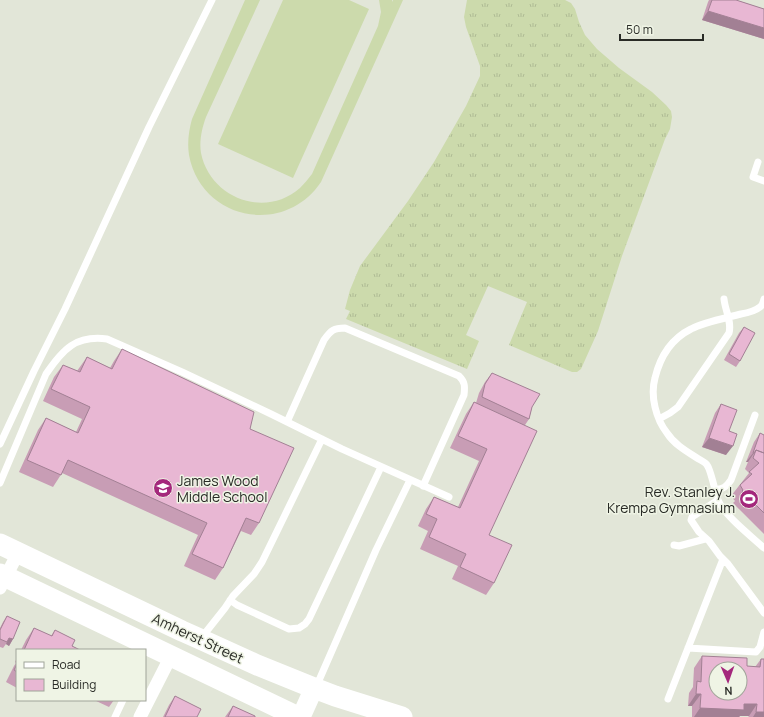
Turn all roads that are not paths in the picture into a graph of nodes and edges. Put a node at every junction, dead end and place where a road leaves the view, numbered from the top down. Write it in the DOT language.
graph roads {
  1 [pos="212,0"];
  2 [pos="758,162"];
  3 [pos="764,181"];
  4 [pos="724,298"];
  5 [pos="764,299"];
  6 [pos="764,309"];
  7 [pos="751,312"];
  8 [pos="728,318"];
  9 [pos="755,415"];
  10 [pos="659,419"];
  11 [pos="287,422"];
  12 [pos="322,439"];
  13 [pos="0,444"];
  14 [pos="381,467"];
  15 [pos="410,480"];
  16 [pos="0,482"];
  17 [pos="423,486"];
  18 [pos="715,489"];
  19 [pos="449,497"];
  20 [pos="718,500"];
  21 [pos="705,539"];
  22 [pos="674,545"];
  23 [pos="9,548"];
  24 [pos="764,548"];
  25 [pos="723,559"];
  26 [pos="2,580"];
  27 [pos="230,600"];
  28 [pos="764,613"];
  29 [pos="764,632"];
  30 [pos="200,639"];
  31 [pos="688,648"];
  32 [pos="236,655"];
  33 [pos="171,656"];
  34 [pos="314,688"];
  35 [pos="146,697"];
  36 [pos="668,699"];
  37 [pos="122,701"];
  38 [pos="143,702"];
  39 [pos="114,717"];
  40 [pos="140,717"];
  41 [pos="298,717"];
  42 [pos="301,717"];
  43 [pos="402,717"];
  1 -- 13 [label="lane"];
  2 -- 3 [label="lane"];
  4 -- 8 [label="lane"];
  5 -- 7 [label="lane"];
  6 -- 7 [label="lane"];
  7 -- 8 [label="lane"];
  8 -- 10 [label="lane"];
  8 -- 10 [label="lane"];
  9 -- 18 [label="lane"];
  10 -- 18 [label="lane"];
  11 -- 12 [label="lane"];
  11 -- 16 [label="lane"];
  11 -- 17 [label="lane"];
  12 -- 14 [label="lane"];
  12 -- 27 [label="lane"];
  14 -- 15 [label="lane"];
  14 -- 27 [label="lane"];
  15 -- 17 [label="lane"];
  15 -- 34 [label="lane"];
  17 -- 19 [label="lane"];
  18 -- 20 [label="lane"];
  20 -- 21 [label="lane"];
  20 -- 24 [label="lane"];
  21 -- 22 [label="lane"];
  21 -- 25 [label="lane"];
  23 -- 26 [label="street"];
  23 -- 30 [label="main road, Amherst Street"];
  25 -- 28 [label="lane"];
  25 -- 31 [label="lane"];
  26 -- 33 [label="main road, Amherst Street"];
  27 -- 30 [label="lane"];
  29 -- 31 [label="lane"];
  30 -- 32 [label="main road, Amherst Street"];
  31 -- 36 [label="lane"];
  32 -- 33 [label="main road"];
  32 -- 34 [label="main road, Amherst Street"];
  33 -- 35 [label="street"];
  33 -- 41 [label="main road, Amherst Street"];
  34 -- 42 [label="main road"];
  34 -- 43 [label="main road, Amherst Street"];
  37 -- 39 [label="lane"];
  38 -- 40 [label="street"];
}
